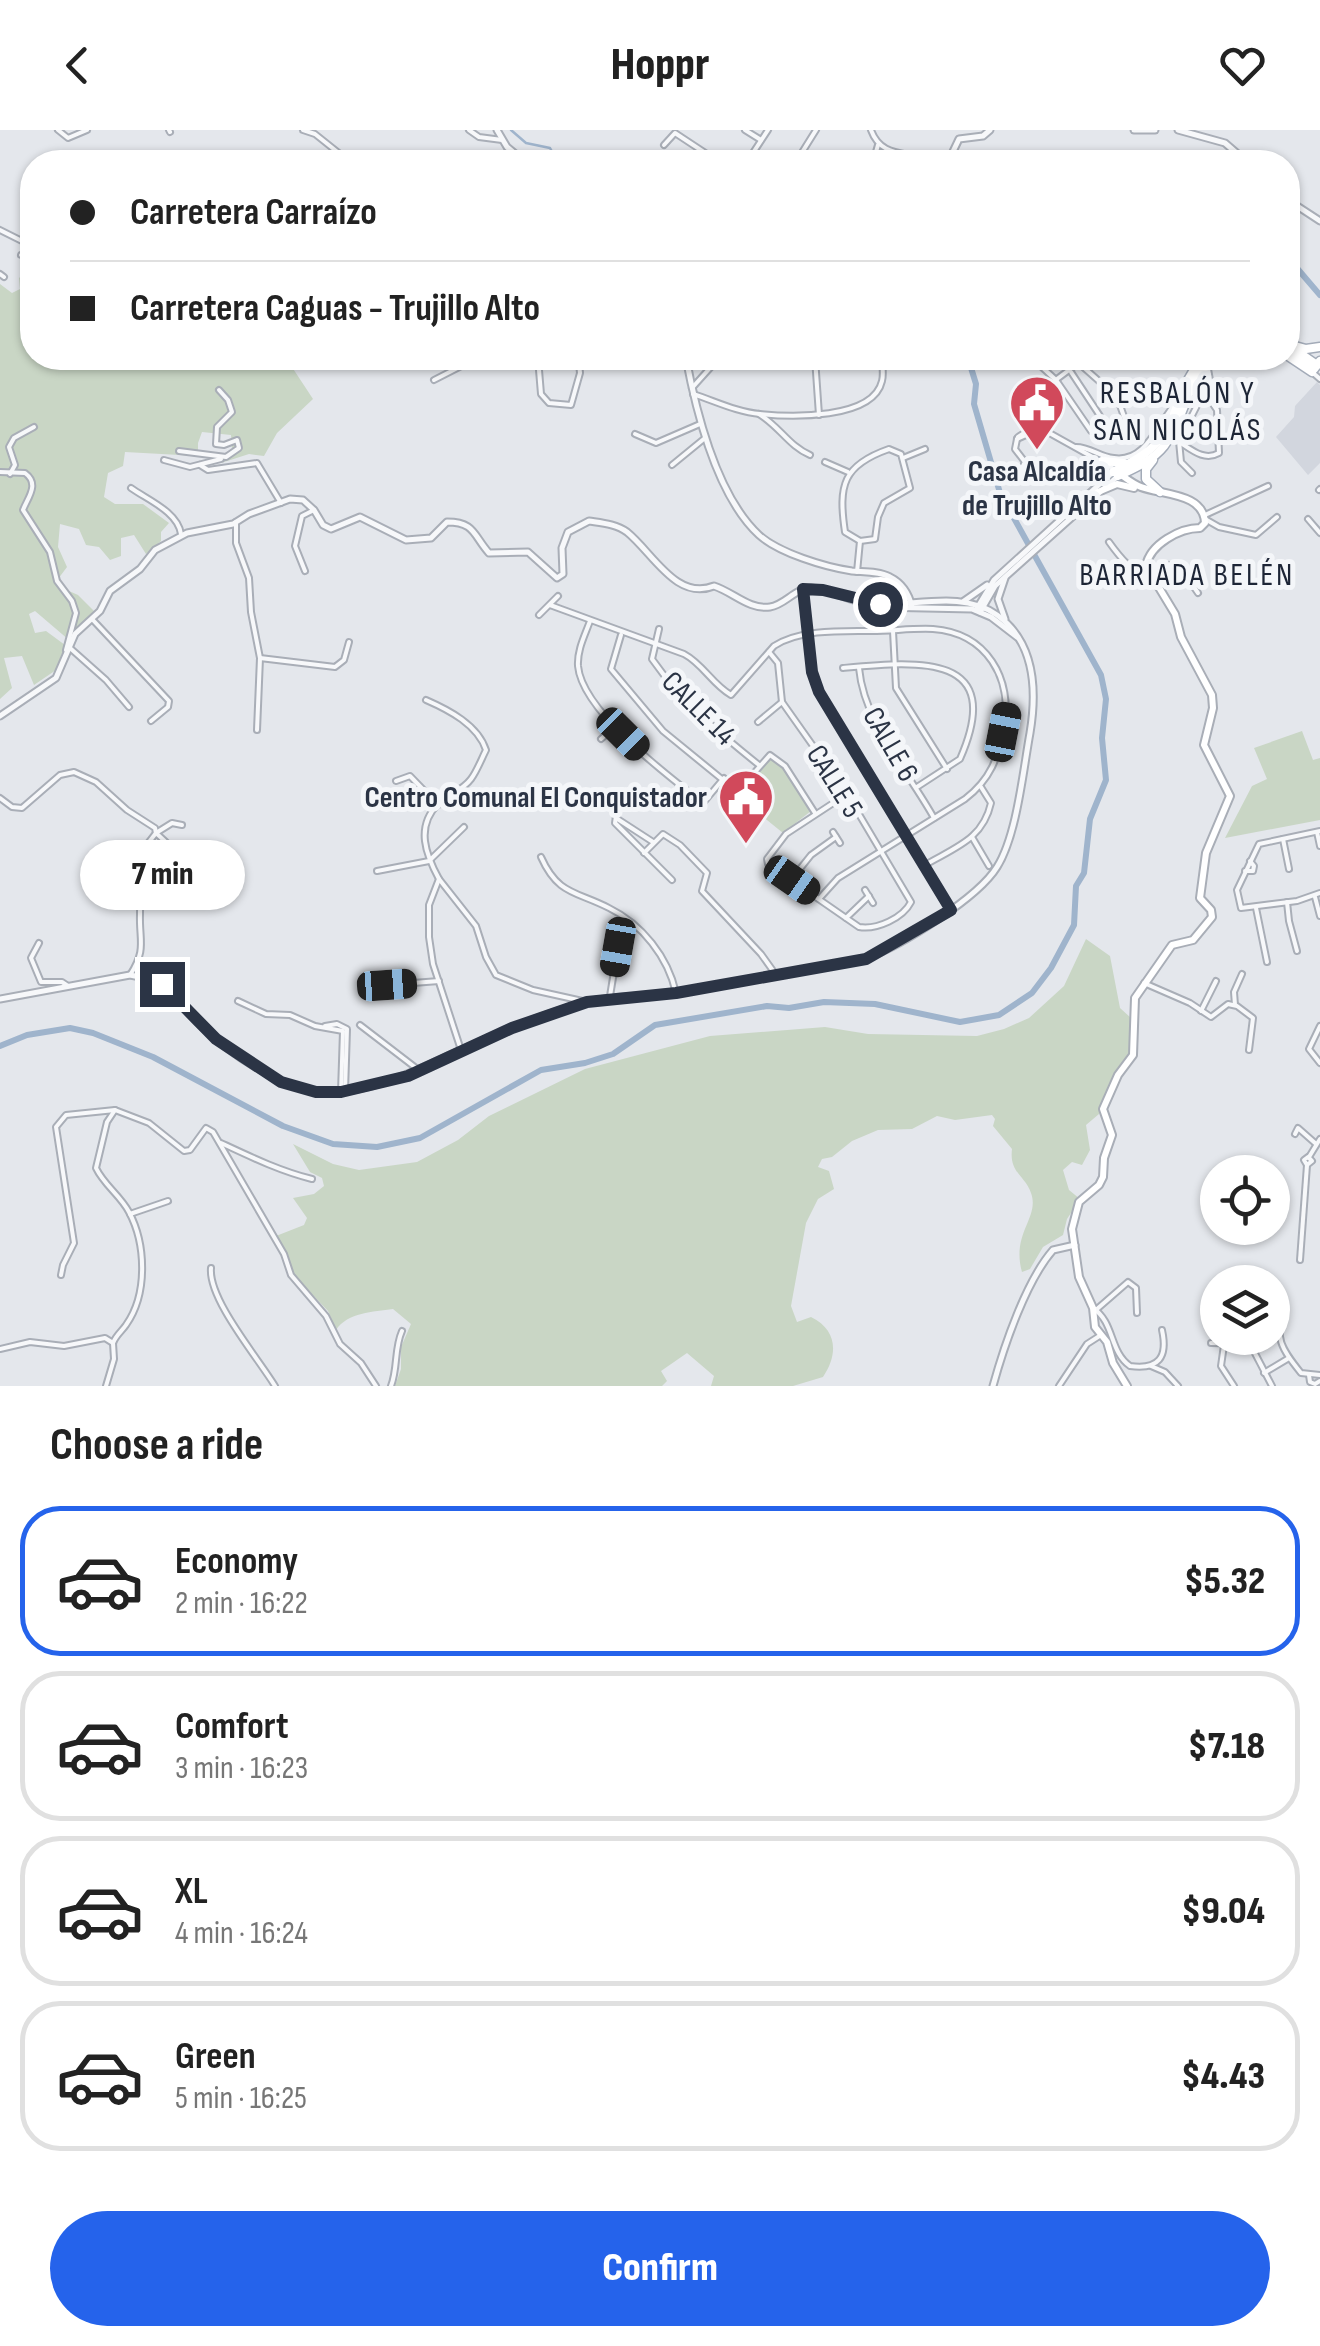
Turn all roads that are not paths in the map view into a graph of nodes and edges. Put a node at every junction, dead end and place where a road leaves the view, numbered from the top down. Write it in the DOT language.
graph roads {
  1 [pos="58,130"];
  2 [pos="87,130"];
  3 [pos="303,130"];
  4 [pos="469,130"];
  5 [pos="497,130"];
  6 [pos="744,130"];
  7 [pos="768,130"];
  8 [pos="871,130"];
  9 [pos="990,130"];
  10 [pos="1134,130"];
  11 [pos="1155,130"];
  12 [pos="1178,130"];
  13 [pos="678,132"];
  14 [pos="502,140"];
  15 [pos="761,140"];
  16 [pos="878,144"];
  17 [pos="664,145"];
  18 [pos="335,150"];
  19 [pos="512,150"];
  20 [pos="703,150"];
  21 [pos="755,150"];
  22 [pos="876,150"];
  23 [pos="895,150"];
  24 [pos="954,150"];
  25 [pos="1233,150"];
  26 [pos="1320,350"];
  27 [pos="1315,366"];
  28 [pos="454,370"];
  29 [pos="539,370"];
  30 [pos="580,370"];
  31 [pos="688,370"];
  32 [pos="709,370"];
  33 [pos="816,370"];
  34 [pos="883,370"];
  35 [pos="1046,370"];
  36 [pos="1070,370"];
  37 [pos="1087,370"];
  38 [pos="1193,370"];
  39 [pos="1197,370"];
  40 [pos="1206,370"];
  41 [pos="1320,379"];
  42 [pos="434,380"];
  43 [pos="1056,380"];
  44 [pos="219,390"];
  45 [pos="692,391"];
  46 [pos="1204,391"];
  47 [pos="1178,401"];
  48 [pos="760,414"];
  49 [pos="819,415"];
  50 [pos="1103,420"];
  51 [pos="1043,422"];
  52 [pos="700,424"];
  53 [pos="1127,425"];
  54 [pos="34,426"];
  55 [pos="1035,428"];
  56 [pos="1044,430"];
  57 [pos="1091,432"];
  58 [pos="635,434"];
  59 [pos="705,438"];
  60 [pos="1179,442"];
  61 [pos="1164,446"];
  62 [pos="1076,447"];
  63 [pos="925,449"];
  64 [pos="178,452"];
  65 [pos="810,455"];
  66 [pos="226,457"];
  67 [pos="903,458"];
  68 [pos="164,460"];
  69 [pos="1138,460"];
  70 [pos="824,462"];
  71 [pos="1101,462"];
  72 [pos="200,465"];
  73 [pos="672,465"];
  74 [pos="0,472"];
  75 [pos="848,472"];
  76 [pos="1192,473"];
  77 [pos="10,474"];
  78 [pos="1117,474"];
  79 [pos="1026,480"];
  80 [pos="1268,486"];
  81 [pos="132,488"];
  82 [pos="1134,488"];
  83 [pos="1096,489"];
  84 [pos="1164,493"];
  85 [pos="282,503"];
  86 [pos="314,510"];
  87 [pos="1278,517"];
  88 [pos="1206,518"];
  89 [pos="1308,520"];
  90 [pos="236,522"];
  91 [pos="1204,531"];
  92 [pos="1320,534"];
  93 [pos="181,536"];
  94 [pos="860,542"];
  95 [pos="1109,542"];
  96 [pos="304,571"];
  97 [pos="857,572"];
  98 [pos="1005,574"];
  99 [pos="1150,577"];
  100 [pos="994,580"];
  101 [pos="1156,586"];
  102 [pos="803,589"];
  103 [pos="904,590"];
  104 [pos="1198,593"];
  105 [pos="558,596"];
  106 [pos="930,602"];
  107 [pos="962,602"];
  108 [pos="870,604"];
  109 [pos="895,604"];
  110 [pos="550,605"];
  111 [pos="912,605"];
  112 [pos="979,608"];
  113 [pos="540,614"];
  114 [pos="92,619"];
  115 [pos="590,620"];
  116 [pos="1008,624"];
  117 [pos="659,629"];
  118 [pos="892,630"];
  119 [pos="622,633"];
  120 [pos="810,635"];
  121 [pos="1017,637"];
  122 [pos="349,642"];
  123 [pos="654,645"];
  124 [pos="70,648"];
  125 [pos="769,652"];
  126 [pos="260,658"];
  127 [pos="859,666"];
  128 [pos="894,666"];
  129 [pos="843,668"];
  130 [pos="61,670"];
  131 [pos="426,700"];
  132 [pos="782,702"];
  133 [pos="129,706"];
  134 [pos="0,716"];
  135 [pos="151,721"];
  136 [pos="758,722"];
  137 [pos="616,726"];
  138 [pos="258,730"];
  139 [pos="601,738"];
  140 [pos="759,765"];
  141 [pos="947,769"];
  142 [pos="724,778"];
  143 [pos="396,781"];
  144 [pos="981,787"];
  145 [pos="917,788"];
  146 [pos="847,794"];
  147 [pos="601,796"];
  148 [pos="0,798"];
  149 [pos="438,804"];
  150 [pos="815,813"];
  151 [pos="616,818"];
  152 [pos="934,818"];
  153 [pos="182,825"];
  154 [pos="464,827"];
  155 [pos="906,832"];
  156 [pos="1318,832"];
  157 [pos="156,833"];
  158 [pos="836,837"];
  159 [pos="972,837"];
  160 [pos="1283,840"];
  161 [pos="654,843"];
  162 [pos="1320,846"];
  163 [pos="878,851"];
  164 [pos="644,853"];
  165 [pos="541,858"];
  166 [pos="429,861"];
  167 [pos="924,866"];
  168 [pos="990,866"];
  169 [pos="1289,869"];
  170 [pos="377,871"];
  171 [pos="439,879"];
  172 [pos="672,880"];
  173 [pos="792,880"];
  174 [pos="212,893"];
  175 [pos="1317,895"];
  176 [pos="819,899"];
  177 [pos="874,902"];
  178 [pos="1288,902"];
  179 [pos="1256,908"];
  180 [pos="951,910"];
  181 [pos="1320,916"];
  182 [pos="846,918"];
  183 [pos="39,943"];
  184 [pos="618,947"];
  185 [pos="1297,951"];
  186 [pos="1267,962"];
  187 [pos="1242,974"];
  188 [pos="130,975"];
  189 [pos="776,975"];
  190 [pos="1216,980"];
  191 [pos="440,981"];
  192 [pos="1144,983"];
  193 [pos="387,985"];
  194 [pos="68,986"];
  195 [pos="676,993"];
  196 [pos="610,998"];
  197 [pos="0,999"];
  198 [pos="238,1001"];
  199 [pos="587,1002"];
  200 [pos="1235,1005"];
  201 [pos="1201,1011"];
  202 [pos="360,1025"];
  203 [pos="1320,1026"];
  204 [pos="461,1050"];
  205 [pos="1250,1050"];
  206 [pos="1320,1063"];
  207 [pos="420,1070"];
  208 [pos="343,1091"];
  209 [pos="116,1110"];
  210 [pos="1295,1134"];
  211 [pos="1318,1141"];
  212 [pos="218,1142"];
  213 [pos="1309,1161"];
  214 [pos="1320,1163"];
  215 [pos="312,1179"];
  216 [pos="168,1201"];
  217 [pos="130,1214"];
  218 [pos="1075,1245"];
  219 [pos="1300,1260"];
  220 [pos="211,1268"];
  221 [pos="61,1275"];
  222 [pos="1095,1308"];
  223 [pos="1138,1313"];
  224 [pos="1162,1330"];
  225 [pos="402,1331"];
  226 [pos="1101,1335"];
  227 [pos="113,1343"];
  228 [pos="0,1349"];
  229 [pos="1223,1355"];
  230 [pos="1255,1355"];
  231 [pos="1287,1355"];
  232 [pos="1289,1358"];
  233 [pos="1151,1366"];
  234 [pos="1264,1373"];
  235 [pos="1320,1378"];
  236 [pos="106,1386"];
  237 [pos="276,1386"];
  238 [pos="376,1386"];
  239 [pos="390,1386"];
  240 [pos="993,1386"];
  241 [pos="1059,1386"];
  242 [pos="1128,1386"];
  243 [pos="1178,1386"];
  244 [pos="1234,1386"];
  245 [pos="1272,1386"];
  1 -- 2 [label="street"];
  3 -- 18 [label="street"];
  4 -- 14 [label="street"];
  5 -- 14 [label="street"];
  6 -- 15 [label="street"];
  7 -- 15 [label="street"];
  8 -- 16 [label="street"];
  9 -- 24 [label="street"];
  10 -- 11 [label="street"];
  12 -- 25 [label="street"];
  13 -- 17 [label="street"];
  13 -- 20 [label="street"];
  14 -- 19 [label="street"];
  15 -- 21 [label="street"];
  16 -- 22 [label="street"];
  16 -- 23 [label="street"];
  26 -- 27 [label="main road"];
  27 -- 41 [label="street"];
  28 -- 42 [label="street"];
  29 -- 30 [label="street"];
  31 -- 45 [label="street"];
  32 -- 45 [label="street"];
  33 -- 49 [label="street"];
  34 -- 49 [label="street"];
  35 -- 43 [label="street"];
  36 -- 43 [label="street"];
  36 -- 50 [label="street"];
  37 -- 53 [label="street"];
  38 -- 47 [label="main road"];
  39 -- 61 [label="main road"];
  40 -- 46 [label="street"];
  43 -- 51 [label="street"];
  43 -- 57 [label="street"];
  44 -- 66 [label="street"];
  45 -- 48 [label="street"];
  45 -- 52 [label="street"];
  46 -- 60 [label="street"];
  46 -- 60 [label="street"];
  47 -- 62 [label="street"];
  47 -- 69 [label="main road"];
  48 -- 49 [label="street"];
  48 -- 65 [label="street"];
  51 -- 55 [label="street"];
  51 -- 56 [label="street"];
  52 -- 58 [label="street"];
  52 -- 59 [label="street"];
  54 -- 77 [label="street"];
  55 -- 56 [label="street"];
  55 -- 79 [label="street"];
  56 -- 62 [label="street"];
  59 -- 73 [label="street"];
  59 -- 97 [label="street"];
  60 -- 76 [label="street"];
  61 -- 78 [label="main road"];
  61 -- 84 [label="main road"];
  62 -- 71 [label="street"];
  63 -- 67 [label="street"];
  64 -- 66 [label="street"];
  66 -- 72 [label="street"];
  67 -- 75 [label="street"];
  67 -- 94 [label="street"];
  68 -- 72 [label="street"];
  69 -- 71 [label="main road"];
  69 -- 78 [label="main road"];
  70 -- 75 [label="street"];
  71 -- 78 [label="street"];
  71 -- 83 [label="street"];
  72 -- 85 [label="street"];
  74 -- 77 [label="street"];
  75 -- 94 [label="street"];
  77 -- 130 [label="street"];
  78 -- 82 [label="main road"];
  78 -- 83 [label="street"];
  78 -- 84 [label="main road"];
  80 -- 88 [label="street"];
  81 -- 93 [label="street"];
  82 -- 83 [label="main road"];
  82 -- 84 [label="main road"];
  83 -- 98 [label="street"];
  84 -- 88 [label="main road"];
  85 -- 86 [label="street"];
  85 -- 90 [label="street"];
  86 -- 96 [label="street"];
  86 -- 102 [label="street"];
  87 -- 88 [label="street"];
  88 -- 91 [label="street"];
  88 -- 99 [label="main road"];
  89 -- 92 [label="street"];
  90 -- 93 [label="street"];
  90 -- 126 [label="street"];
  93 -- 114 [label="street"];
  94 -- 97 [label="street"];
  95 -- 99 [label="street"];
  97 -- 103 [label="street"];
  98 -- 100 [label="street"];
  98 -- 112 [label="street"];
  98 -- 116 [label="street"];
  99 -- 101 [label="main road"];
  100 -- 107 [label="street"];
  100 -- 112 [label="street"];
  101 -- 104 [label="street"];
  101 -- 192 [label="main road"];
  102 -- 108 [label="street"];
  102 -- 120 [label="street"];
  103 -- 106 [label="street"];
  103 -- 109 [label="street"];
  103 -- 111 [label="street"];
  105 -- 110 [label="street"];
  106 -- 107 [label="street"];
  106 -- 111 [label="street"];
  107 -- 112 [label="street"];
  108 -- 109 [label="street"];
  108 -- 111 [label="street"];
  109 -- 111 [label="street"];
  110 -- 113 [label="street"];
  110 -- 115 [label="street"];
  111 -- 112 [label="street"];
  112 -- 116 [label="street"];
  112 -- 121 [label="street"];
  114 -- 124 [label="street"];
  114 -- 135 [label="street"];
  115 -- 119 [label="street"];
  115 -- 137 [label="street"];
  116 -- 121 [label="street"];
  117 -- 123 [label="street"];
  118 -- 120 [label="street"];
  118 -- 128 [label="street"];
  118 -- 144 [label="street"];
  119 -- 123 [label="street"];
  119 -- 142 [label="street"];
  120 -- 125 [label="street"];
  120 -- 155 [label="street"];
  121 -- 180 [label="street"];
  122 -- 126 [label="street"];
  123 -- 125 [label="street"];
  123 -- 140 [label="street, CALLE 14"];
  124 -- 130 [label="street"];
  124 -- 133 [label="street"];
  125 -- 132 [label="street, CALLE 5"];
  126 -- 138 [label="street"];
  127 -- 128 [label="street"];
  127 -- 129 [label="street"];
  127 -- 145 [label="street, CALLE 6"];
  128 -- 141 [label="street"];
  128 -- 141 [label="street"];
  130 -- 134 [label="street"];
  131 -- 149 [label="street"];
  132 -- 136 [label="street"];
  132 -- 146 [label="street, CALLE 5"];
  137 -- 139 [label="street"];
  137 -- 142 [label="street"];
  140 -- 142 [label="street"];
  140 -- 150 [label="street, CALLE 14"];
  141 -- 145 [label="street"];
  143 -- 149 [label="street"];
  144 -- 152 [label="street"];
  144 -- 159 [label="street"];
  145 -- 152 [label="street, CALLE 6"];
  146 -- 150 [label="street"];
  146 -- 163 [label="street, CALLE 5"];
  147 -- 151 [label="street"];
  148 -- 157 [label="street"];
  149 -- 166 [label="street"];
  150 -- 173 [label="street"];
  151 -- 161 [label="street"];
  151 -- 164 [label="street"];
  152 -- 155 [label="street"];
  153 -- 157 [label="street"];
  154 -- 166 [label="street"];
  155 -- 163 [label="street"];
  155 -- 167 [label="street"];
  156 -- 160 [label="street"];
  156 -- 162 [label="street"];
  157 -- 174 [label="street"];
  157 -- 188 [label="street"];
  158 -- 173 [label="street"];
  159 -- 167 [label="street"];
  159 -- 168 [label="street"];
  160 -- 169 [label="street"];
  160 -- 179 [label="street"];
  161 -- 164 [label="street"];
  161 -- 189 [label="street"];
  163 -- 176 [label="street"];
  163 -- 182 [label="street, CALLE 5"];
  164 -- 172 [label="street"];
  165 -- 195 [label="street"];
  166 -- 170 [label="street"];
  166 -- 171 [label="street"];
  167 -- 180 [label="street"];
  171 -- 191 [label="street"];
  171 -- 199 [label="street"];
  173 -- 176 [label="street"];
  175 -- 178 [label="street"];
  175 -- 181 [label="street"];
  176 -- 182 [label="street"];
  177 -- 182 [label="street"];
  178 -- 179 [label="street"];
  178 -- 185 [label="street"];
  179 -- 186 [label="street"];
  180 -- 189 [label="street"];
  183 -- 194 [label="street"];
  184 -- 196 [label="street"];
  187 -- 200 [label="street"];
  188 -- 194 [label="street"];
  188 -- 208 [label="street"];
  189 -- 195 [label="street"];
  190 -- 201 [label="street"];
  191 -- 193 [label="street"];
  191 -- 204 [label="street"];
  192 -- 201 [label="street"];
  192 -- 218 [label="main road"];
  194 -- 197 [label="street"];
  195 -- 196 [label="street"];
  196 -- 199 [label="street"];
  198 -- 208 [label="street"];
  199 -- 204 [label="street"];
  200 -- 201 [label="street"];
  200 -- 205 [label="street"];
  202 -- 207 [label="street"];
  203 -- 206 [label="street"];
  204 -- 207 [label="street"];
  207 -- 208 [label="street"];
  209 -- 212 [label="street"];
  209 -- 217 [label="street"];
  209 -- 221 [label="street"];
  210 -- 211 [label="street"];
  211 -- 213 [label="street"];
  212 -- 215 [label="street"];
  212 -- 238 [label="street"];
  213 -- 214 [label="street"];
  213 -- 219 [label="street"];
  216 -- 217 [label="street"];
  217 -- 227 [label="street"];
  218 -- 222 [label="main road"];
  218 -- 240 [label="street"];
  220 -- 237 [label="street"];
  222 -- 223 [label="street"];
  222 -- 226 [label="main road"];
  222 -- 233 [label="street"];
  224 -- 233 [label="street"];
  225 -- 239 [label="street"];
  226 -- 241 [label="street"];
  226 -- 242 [label="main road"];
  227 -- 228 [label="street"];
  227 -- 236 [label="street"];
  229 -- 244 [label="street"];
  230 -- 234 [label="street"];
  231 -- 232 [label="street"];
  232 -- 234 [label="street"];
  232 -- 235 [label="street"];
  233 -- 243 [label="street"];
  234 -- 245 [label="street"];
}
